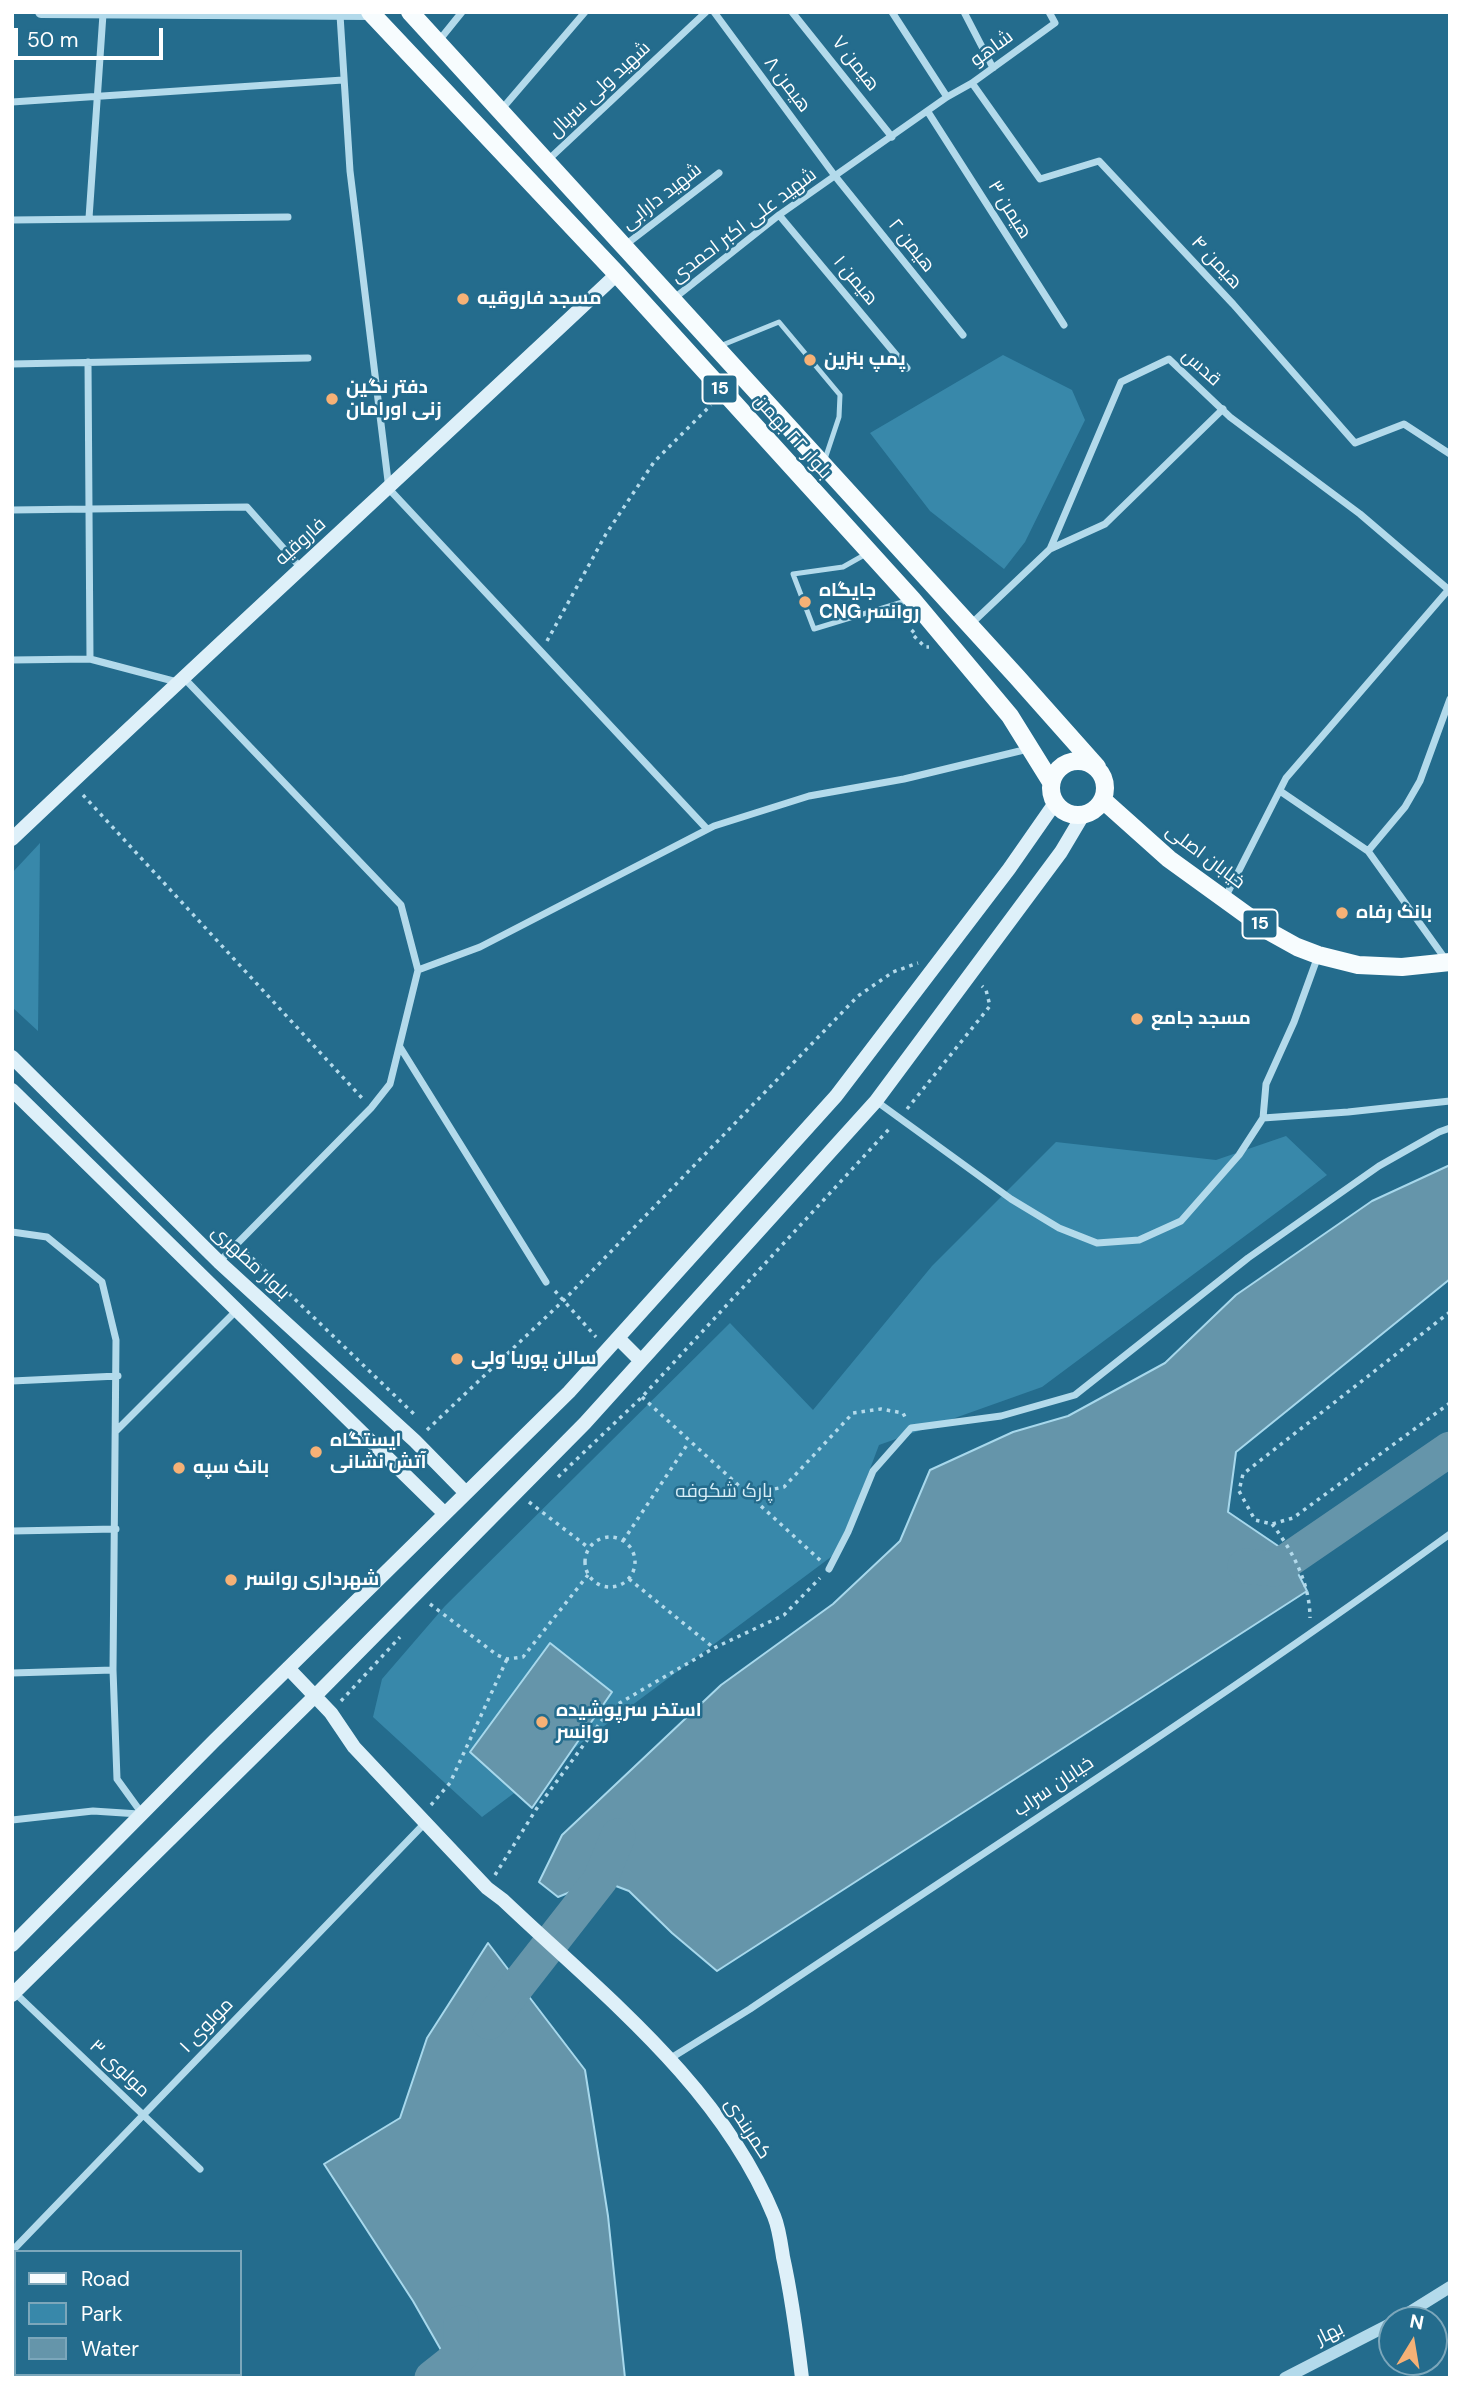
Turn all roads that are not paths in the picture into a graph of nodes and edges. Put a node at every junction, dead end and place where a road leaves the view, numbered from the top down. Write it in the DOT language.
graph roads {
  1 [pos="41,12"];
  2 [pos="410,12"];
  3 [pos="462,12"];
  4 [pos="585,12"];
  5 [pos="706,12"];
  6 [pos="714,12"];
  7 [pos="792,12"];
  8 [pos="892,12"];
  9 [pos="964,12"];
  10 [pos="1049,12"];
  11 [pos="371,13"];
  12 [pos="103,14"];
  13 [pos="340,15"];
  14 [pos="437,43"];
  15 [pos="993,68"];
  16 [pos="343,80"];
  17 [pos="972,83"];
  18 [pos="98,95"];
  19 [pos="947,97"];
  20 [pos="12,102"];
  21 [pos="928,111"];
  22 [pos="500,112"];
  23 [pos="892,137"];
  24 [pos="547,161"];
  25 [pos="719,173"];
  26 [pos="835,176"];
  27 [pos="779,215"];
  28 [pos="288,217"];
  29 [pos="89,218"];
  30 [pos="12,220"];
  31 [pos="623,247"];
  32 [pos="617,274"];
  33 [pos="672,300"];
  34 [pos="1064,325"];
  35 [pos="963,335"];
  36 [pos="716,348"];
  37 [pos="308,358"];
  38 [pos="88,362"];
  39 [pos="12,364"];
  40 [pos="907,368"];
  41 [pos="1223,410"];
  42 [pos="1450,454"];
  43 [pos="823,465"];
  44 [pos="389,489"];
  45 [pos="88,509"];
  46 [pos="12,510"];
  47 [pos="1050,549"];
  48 [pos="869,552"];
  49 [pos="301,568"];
  50 [pos="1449,589"];
  51 [pos="912,599"];
  52 [pos="970,626"];
  53 [pos="90,659"];
  54 [pos="12,660"];
  55 [pos="180,680"];
  56 [pos="1450,699"];
  57 [pos="1031,749"];
  58 [pos="1097,767"];
  59 [pos="1051,782"];
  60 [pos="1279,791"];
  61 [pos="1103,800"];
  62 [pos="1055,803"];
  63 [pos="1083,815"];
  64 [pos="707,829"];
  65 [pos="12,839"];
  66 [pos="1368,851"];
  67 [pos="1225,899"];
  68 [pos="1318,955"];
  69 [pos="1449,963"];
  70 [pos="418,970"];
  71 [pos="400,1047"];
  72 [pos="12,1057"];
  73 [pos="12,1090"];
  74 [pos="876,1101"];
  75 [pos="1450,1101"];
  76 [pos="1264,1118"];
  77 [pos="1450,1128"];
  78 [pos="12,1232"];
  79 [pos="219,1262"];
  80 [pos="547,1282"];
  81 [pos="236,1311"];
  82 [pos="618,1338"];
  83 [pos="641,1361"];
  84 [pos="118,1376"];
  85 [pos="12,1381"];
  86 [pos="115,1432"];
  87 [pos="465,1492"];
  88 [pos="444,1513"];
  89 [pos="116,1529"];
  90 [pos="12,1531"];
  91 [pos="1450,1534"];
  92 [pos="829,1569"];
  93 [pos="288,1668"];
  94 [pos="113,1670"];
  95 [pos="12,1673"];
  96 [pos="315,1696"];
  97 [pos="143,1815"];
  98 [pos="12,1819"];
  99 [pos="423,1820"];
  100 [pos="12,1945"];
  101 [pos="13,1993"];
  102 [pos="671,2059"];
  103 [pos="144,2114"];
  104 [pos="200,2169"];
  105 [pos="12,2251"];
  106 [pos="1450,2287"];
  107 [pos="1419,2306"];
  108 [pos="1378,2330"];
  109 [pos="802,2378"];
  110 [pos="1285,2378"];
  1 -- 12 [label="street"];
  2 -- 14 [label="main road, بلوار ۲۲ بهمن / 15"];
  3 -- 14 [label="street"];
  4 -- 22 [label="street"];
  5 -- 24 [label="street, شهید ولی سریال"];
  6 -- 26 [label="street, هیمن ۸"];
  7 -- 23 [label="street, هیمن ۷"];
  8 -- 19 [label="street"];
  9 -- 15 [label="street"];
  10 -- 15 [label="street, شاهو"];
  11 -- 13 [label="street"];
  11 -- 32 [label="main road, بلوار ۲۲ بهمن / 15"];
  12 -- 13 [label="street"];
  12 -- 18 [label="street"];
  13 -- 16 [label="street"];
  14 -- 22 [label="main road, بلوار ۲۲ بهمن / 15"];
  15 -- 17 [label="street, شاهو"];
  16 -- 18 [label="street"];
  16 -- 44 [label="street"];
  17 -- 19 [label="street, شاهو"];
  17 -- 42 [label="street, هیمن ۴"];
  18 -- 20 [label="street"];
  18 -- 29 [label="street"];
  19 -- 21 [label="street, شاهو"];
  21 -- 23 [label="street, شاهو"];
  21 -- 34 [label="street, هیمن ۳"];
  22 -- 24 [label="main road, بلوار ۲۲ بهمن / 15"];
  23 -- 26 [label="street, شهید علی اکبر احمدی"];
  24 -- 31 [label="main road, بلوار ۲۲ بهمن / 15"];
  25 -- 31 [label="street, شهید دارابی"];
  26 -- 27 [label="street, شهید علی اکبر احمدی"];
  26 -- 35 [label="street, هیمن ۲"];
  27 -- 33 [label="street, شهید علی اکبر احمدی"];
  27 -- 40 [label="street, هیمن ۱"];
  28 -- 29 [label="street"];
  29 -- 30 [label="street"];
  31 -- 33 [label="main road, بلوار ۲۲ بهمن / 15"];
  32 -- 44 [label="main road, فاروقیه"];
  32 -- 48 [label="main road, بلوار ۲۲ بهمن / 15"];
  33 -- 36 [label="main road, بلوار ۲۲ بهمن / 15"];
  36 -- 43 [label="main road, بلوار ۲۲ بهمن / 15"];
  36 -- 43 [label="lane"];
  37 -- 38 [label="street"];
  38 -- 39 [label="street"];
  38 -- 45 [label="street"];
  41 -- 47 [label="street"];
  41 -- 47 [label="street, قدس"];
  41 -- 50 [label="street, قدس"];
  43 -- 52 [label="main road, بلوار ۲۲ بهمن / 15"];
  44 -- 49 [label="main road, فاروقیه"];
  44 -- 64 [label="street"];
  45 -- 46 [label="street"];
  45 -- 49 [label="street"];
  45 -- 53 [label="street"];
  47 -- 52 [label="street, قدس"];
  48 -- 51 [label="main road, بلوار ۲۲ بهمن / 15"];
  48 -- 51 [label="lane"];
  49 -- 55 [label="main road, فاروقیه"];
  50 -- 60 [label="street"];
  51 -- 57 [label="main road, بلوار ۲۲ بهمن / 15"];
  52 -- 58 [label="main road, بلوار ۲۲ بهمن / 15"];
  53 -- 54 [label="street"];
  53 -- 55 [label="street"];
  55 -- 65 [label="main road, فاروقیه"];
  55 -- 70 [label="street"];
  56 -- 66 [label="street"];
  57 -- 59 [label="main road, بلوار ۲۲ بهمن / 15"];
  57 -- 64 [label="street"];
  58 -- 59 [label="main road"];
  58 -- 61 [label="main road"];
  59 -- 62 [label="main road, 15"];
  60 -- 66 [label="street"];
  60 -- 67 [label="street"];
  61 -- 63 [label="main road"];
  61 -- 67 [label="main road, خیابان اصلی / 15"];
  62 -- 63 [label="main road"];
  62 -- 82 [label="main road"];
  63 -- 74 [label="main road"];
  64 -- 70 [label="street"];
  66 -- 69 [label="street"];
  67 -- 68 [label="main road, خیابان اصلی / 15"];
  68 -- 69 [label="main road, خیابان اصلی / 15"];
  68 -- 76 [label="street"];
  70 -- 71 [label="street"];
  71 -- 79 [label="street"];
  71 -- 80 [label="street"];
  72 -- 79 [label="main road, بلوار مطهری"];
  73 -- 81 [label="main road"];
  74 -- 76 [label="street"];
  74 -- 83 [label="main road"];
  75 -- 76 [label="street"];
  77 -- 92 [label="street"];
  78 -- 84 [label="street"];
  79 -- 87 [label="main road, بلوار مطهری"];
  81 -- 86 [label="street"];
  81 -- 88 [label="main road"];
  82 -- 83 [label="main road"];
  82 -- 87 [label="main road"];
  83 -- 96 [label="main road"];
  84 -- 85 [label="street"];
  84 -- 86 [label="street"];
  86 -- 89 [label="street"];
  87 -- 88 [label="main road"];
  88 -- 93 [label="main road"];
  89 -- 90 [label="street"];
  89 -- 94 [label="street"];
  91 -- 102 [label="street, خیابان سراب"];
  93 -- 96 [label="main road, کمربندی"];
  93 -- 97 [label="main road"];
  94 -- 95 [label="street"];
  94 -- 97 [label="street"];
  96 -- 99 [label="main road, کمربندی"];
  96 -- 101 [label="main road"];
  97 -- 98 [label="street"];
  97 -- 100 [label="main road"];
  99 -- 102 [label="main road, کمربندی"];
  99 -- 103 [label="street, مولوی ۱"];
  101 -- 103 [label="street, مولوی ۳"];
  102 -- 109 [label="main road, کمربندی"];
  103 -- 104 [label="street, مولوی ۳"];
  103 -- 105 [label="street, مولوی ۱"];
  106 -- 107 [label="street"];
  108 -- 110 [label="street, بهار"];
}
